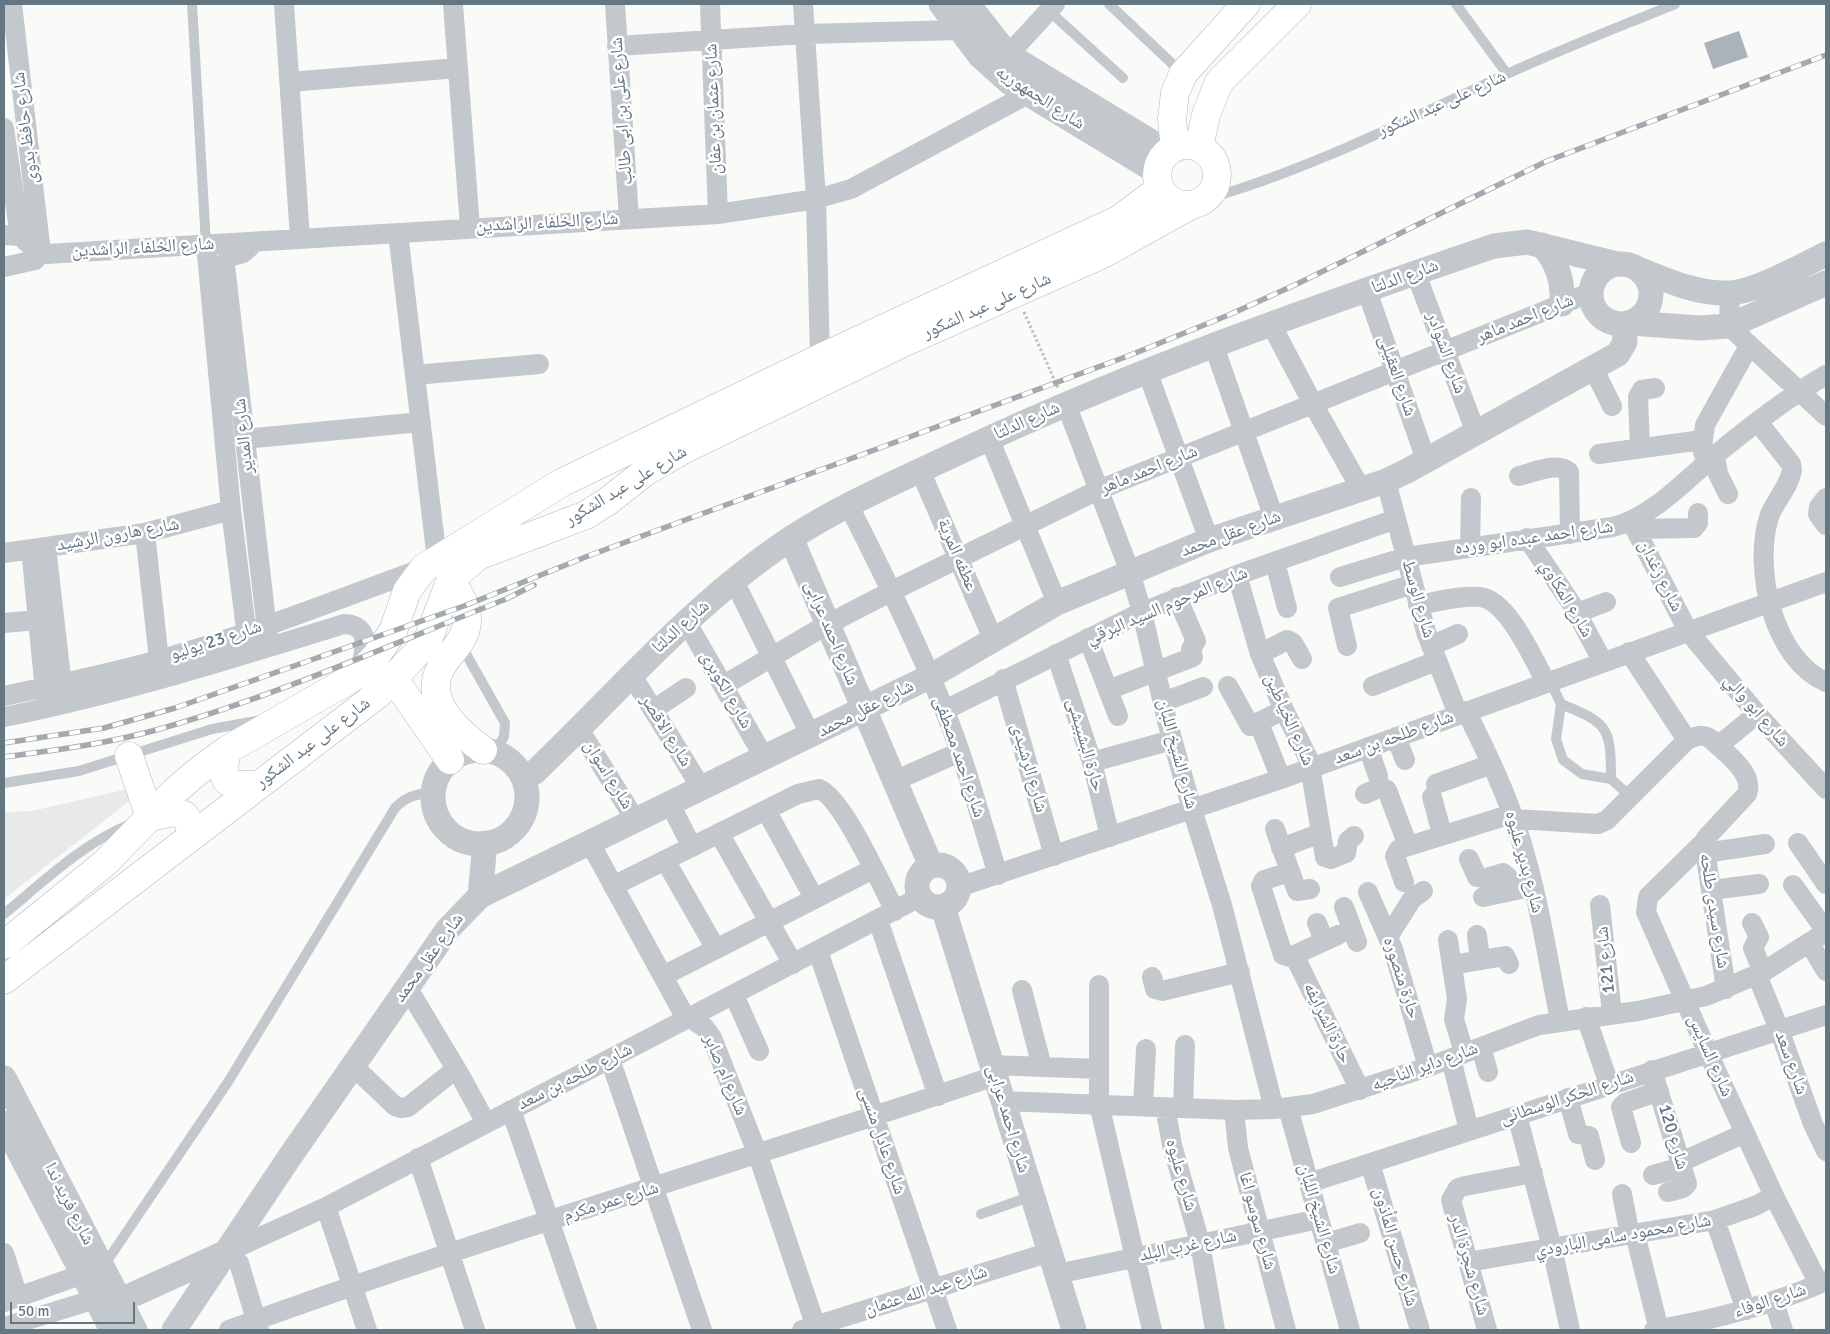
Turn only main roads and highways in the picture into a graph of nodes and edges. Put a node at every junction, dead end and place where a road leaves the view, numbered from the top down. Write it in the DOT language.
graph roads {
  1 [pos="1246,4"];
  2 [pos="1297,4"];
  3 [pos="1172,161"];
  4 [pos="1198,203"];
  5 [pos="600,464"];
  6 [pos="635,481"];
  7 [pos="561,483"];
  8 [pos="563,525"];
  9 [pos="437,569"];
  10 [pos="394,679"];
  11 [pos="227,750"];
  12 [pos="488,751"];
  13 [pos="129,756"];
  14 [pos="450,760"];
  15 [pos="258,785"];
  16 [pos="150,817"];
  17 [pos="189,837"];
  18 [pos="4,945"];
  19 [pos="4,980"];
  1 -- 3 [label="main road"];
  2 -- 3 [label="main road"];
  3 -- 4 [label="main road"];
  3 -- 4 [label="main road"];
  3 -- 5 [label="main road, شارع على عبد الشكور"];
  4 -- 6 [label="main road, شارع على عبد الشكور"];
  5 -- 6 [label="main road"];
  5 -- 7 [label="main road, شارع على عبد الشكور"];
  6 -- 8 [label="main road, شارع على عبد الشكور"];
  7 -- 8 [label="main road"];
  7 -- 9 [label="main road, شارع على عبد الشكور"];
  8 -- 9 [label="main road, شارع على عبد الشكور"];
  9 -- 10 [label="main road, شارع على عبد الشكور"];
  9 -- 11 [label="main road, شارع على عبد الشكور"];
  9 -- 12 [label="main road"];
  10 -- 14 [label="main road"];
  10 -- 15 [label="main road, شارع على عبد الشكور"];
  11 -- 15 [label="main road"];
  11 -- 16 [label="main road, شارع على عبد الشكور"];
  13 -- 16 [label="main road"];
  15 -- 17 [label="main road, شارع على عبد الشكور"];
  16 -- 17 [label="main road"];
  16 -- 18 [label="main road, شارع على عبد الشكور"];
  17 -- 19 [label="main road, شارع على عبد الشكور"];
}
